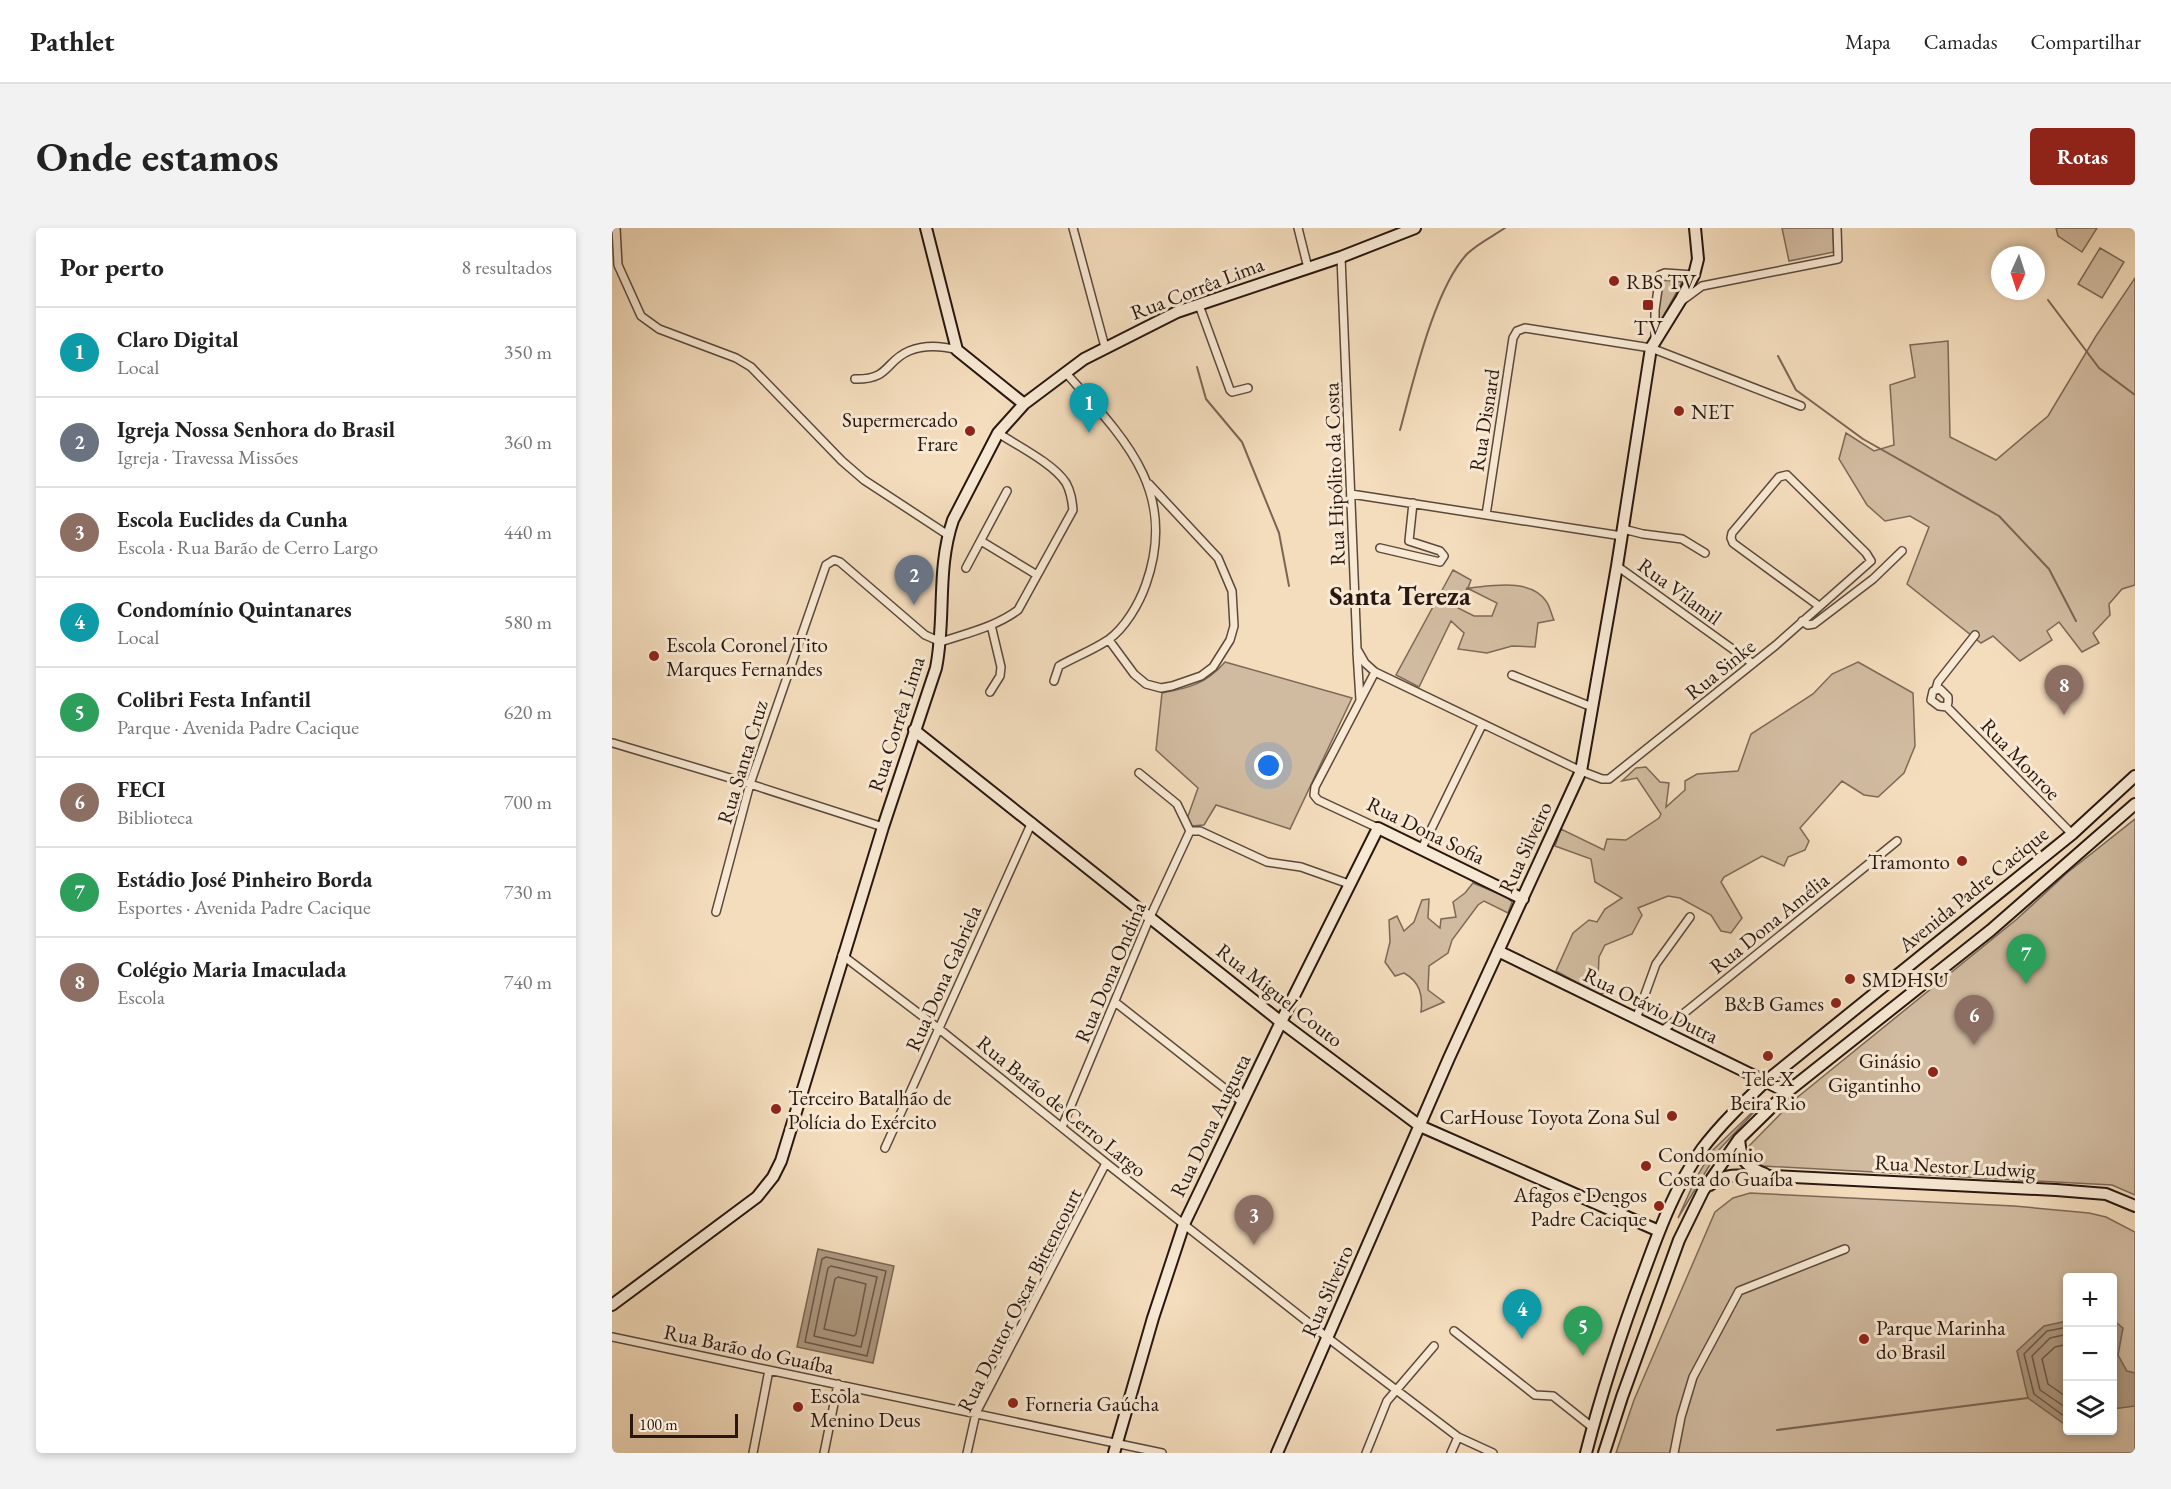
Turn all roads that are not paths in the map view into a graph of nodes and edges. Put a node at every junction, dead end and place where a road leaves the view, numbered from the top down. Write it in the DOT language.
graph roads {
  1 [pos="616,228"];
  2 [pos="926,228"];
  3 [pos="1073,228"];
  4 [pos="1298,228"];
  5 [pos="1415,228"];
  6 [pos="1695,228"];
  7 [pos="1837,228"];
  8 [pos="1341,257"];
  9 [pos="1308,268"];
  10 [pos="1694,275"];
  11 [pos="1680,301"];
  12 [pos="1199,305"];
  13 [pos="1653,344"];
  14 [pos="1105,347"];
  15 [pos="957,350"];
  16 [pos="1065,372"];
  17 [pos="855,379"];
  18 [pos="1248,388"];
  19 [pos="1024,404"];
  20 [pos="1801,406"];
  21 [pos="998,433"];
  22 [pos="1149,483"];
  23 [pos="1007,491"];
  24 [pos="1351,494"];
  25 [pos="1413,503"];
  26 [pos="1486,515"];
  27 [pos="1622,532"];
  28 [pos="948,535"];
  29 [pos="981,541"];
  30 [pos="1380,548"];
  31 [pos="1902,552"];
  32 [pos="1705,553"];
  33 [pos="1617,566"];
  34 [pos="966,568"];
  35 [pos="1036,575"];
  36 [pos="1819,606"];
  37 [pos="1802,621"];
  38 [pos="991,625"];
  39 [pos="1975,634"];
  40 [pos="1109,640"];
  41 [pos="941,642"];
  42 [pos="1357,649"];
  43 [pos="1752,663"];
  44 [pos="1375,672"];
  45 [pos="1512,675"];
  46 [pos="1054,681"];
  47 [pos="1936,689"];
  48 [pos="990,692"];
  49 [pos="1360,700"];
  50 [pos="1593,707"];
  51 [pos="1947,707"];
  52 [pos="1482,725"];
  53 [pos="914,730"];
  54 [pos="613,743"];
  55 [pos="1581,771"];
  56 [pos="1139,773"];
  57 [pos="2135,776"];
  58 [pos="750,784"];
  59 [pos="2135,804"];
  60 [pos="1032,822"];
  61 [pos="883,827"];
  62 [pos="1378,828"];
  63 [pos="1190,831"];
  64 [pos="2072,834"];
  65 [pos="1897,841"];
  66 [pos="1422,848"];
  67 [pos="1349,884"];
  68 [pos="1523,899"];
  69 [pos="716,912"];
  70 [pos="1150,917"];
  71 [pos="1690,917"];
  72 [pos="1498,951"];
  73 [pos="842,955"];
  74 [pos="1114,1002"];
  75 [pos="1636,1019"];
  76 [pos="1281,1022"];
  77 [pos="938,1028"];
  78 [pos="1662,1031"];
  79 [pos="1765,1082"];
  80 [pos="1787,1092"];
  81 [pos="1242,1102"];
  82 [pos="1420,1126"];
  83 [pos="1062,1127"];
  84 [pos="1739,1139"];
  85 [pos="885,1148"];
  86 [pos="1106,1164"];
  87 [pos="1771,1176"];
  88 [pos="1703,1191"];
  89 [pos="2135,1206"];
  90 [pos="1184,1224"];
  91 [pos="1659,1231"];
  92 [pos="1845,1249"];
  93 [pos="612,1305"];
  94 [pos="1454,1331"];
  95 [pos="612,1337"];
  96 [pos="1328,1338"];
  97 [pos="1434,1346"];
  98 [pos="769,1370"];
  99 [pos="838,1384"];
  100 [pos="1397,1390"];
  101 [pos="976,1413"];
  102 [pos="1592,1427"];
  103 [pos="1458,1437"];
  104 [pos="1116,1448"];
  105 [pos="753,1453"];
  106 [pos="824,1453"];
  107 [pos="968,1453"];
  108 [pos="1162,1453"];
  109 [pos="1277,1453"];
  110 [pos="1366,1453"];
  111 [pos="1451,1453"];
  112 [pos="1493,1453"];
  113 [pos="1586,1453"];
  114 [pos="1604,1453"];
  115 [pos="1674,1453"];
  1 -- 28 [label="street"];
  2 -- 15 [label="street"];
  3 -- 14 [label="street"];
  4 -- 9 [label="street"];
  5 -- 8 [label="street, Rua Corrêa Lima"];
  6 -- 10 [label="street, Rua Silveiro"];
  7 -- 11 [label="street"];
  8 -- 9 [label="street, Rua Corrêa Lima"];
  8 -- 24 [label="street, Rua Hipólito da Costa"];
  9 -- 12 [label="street, Rua Corrêa Lima"];
  10 -- 11 [label="street, Rua Silveiro"];
  10 -- 13 [label="street"];
  11 -- 13 [label="street, Rua Silveiro"];
  12 -- 14 [label="street, Rua Corrêa Lima"];
  12 -- 18 [label="street"];
  13 -- 20 [label="street"];
  13 -- 26 [label="street, Rua Disnard"];
  13 -- 27 [label="street, Rua Silveiro"];
  14 -- 16 [label="street, Rua Corrêa Lima"];
  15 -- 17 [label="street"];
  15 -- 19 [label="street"];
  16 -- 19 [label="street, Rua Corrêa Lima"];
  16 -- 22 [label="street"];
  19 -- 21 [label="street, Rua Corrêa Lima"];
  21 -- 28 [label="street, Rua Corrêa Lima"];
  21 -- 35 [label="street"];
  22 -- 40 [label="street"];
  22 -- 40 [label="street"];
  23 -- 29 [label="street"];
  24 -- 25 [label="street"];
  24 -- 42 [label="street, Rua Hipólito da Costa"];
  25 -- 26 [label="street"];
  25 -- 30 [label="street"];
  26 -- 27 [label="street"];
  27 -- 32 [label="street"];
  27 -- 33 [label="street, Rua Silveiro"];
  28 -- 41 [label="street, Rua Corrêa Lima"];
  29 -- 34 [label="street"];
  29 -- 35 [label="street"];
  31 -- 37 [label="street"];
  33 -- 43 [label="street, Rua Vilamil"];
  33 -- 50 [label="street, Rua Silveiro"];
  35 -- 38 [label="street"];
  36 -- 36 [label="street, Rua Sinke"];
  36 -- 37 [label="street, Rua Sinke"];
  37 -- 43 [label="street, Rua Sinke"];
  38 -- 41 [label="street"];
  38 -- 48 [label="street"];
  39 -- 47 [label="street"];
  40 -- 46 [label="street"];
  41 -- 53 [label="street, Rua Corrêa Lima"];
  41 -- 58 [label="street, Rua Santa Cruz"];
  42 -- 44 [label="street"];
  42 -- 49 [label="street, Rua Hipólito da Costa"];
  43 -- 55 [label="street, Rua Sinke"];
  44 -- 49 [label="street"];
  44 -- 52 [label="street"];
  45 -- 50 [label="street"];
  47 -- 51 [label="street, Rua Monroe"];
  47 -- 51 [label="street, Rua Monroe"];
  49 -- 62 [label="street, Rua Dona Sofia"];
  50 -- 55 [label="street, Rua Silveiro"];
  51 -- 64 [label="street, Rua Monroe"];
  52 -- 55 [label="street"];
  52 -- 66 [label="street"];
  53 -- 60 [label="street, Rua Miguel Couto"];
  53 -- 61 [label="street, Rua Corrêa Lima"];
  54 -- 58 [label="street"];
  55 -- 68 [label="street, Rua Silveiro"];
  56 -- 63 [label="street"];
  57 -- 64 [label="street, Avenida Padre Cacique"];
  58 -- 61 [label="street"];
  58 -- 69 [label="street, Rua Santa Cruz"];
  59 -- 80 [label="street, Avenida Padre Cacique"];
  60 -- 70 [label="street, Rua Miguel Couto"];
  60 -- 77 [label="street, Rua Dona Gabriela"];
  61 -- 73 [label="street, Rua Corrêa Lima"];
  62 -- 66 [label="street, Rua Dona Sofia"];
  62 -- 67 [label="street, Rua Dona Augusta"];
  63 -- 67 [label="street"];
  63 -- 70 [label="street, Rua Dona Ondina"];
  64 -- 79 [label="street, Avenida Padre Cacique"];
  65 -- 78 [label="street, Rua Dona Amélia"];
  66 -- 68 [label="street, Rua Dona Sofia"];
  67 -- 76 [label="street, Rua Dona Augusta"];
  68 -- 72 [label="street, Rua Silveiro"];
  70 -- 74 [label="street, Rua Dona Ondina"];
  70 -- 76 [label="street, Rua Miguel Couto"];
  71 -- 75 [label="street"];
  72 -- 75 [label="street, Rua Otávio Dutra"];
  72 -- 82 [label="street, Rua Silveiro"];
  73 -- 77 [label="street, Rua Barão de Cerro Largo"];
  73 -- 93 [label="street, Rua Corrêa Lima"];
  74 -- 81 [label="street"];
  74 -- 83 [label="street, Rua Dona Ondina"];
  75 -- 78 [label="street, Rua Otávio Dutra"];
  76 -- 81 [label="street, Rua Dona Augusta"];
  76 -- 82 [label="street, Rua Miguel Couto"];
  77 -- 83 [label="street, Rua Barão de Cerro Largo"];
  77 -- 85 [label="street, Rua Dona Gabriela"];
  78 -- 79 [label="street, Rua Otávio Dutra"];
  79 -- 80 [label="street, Rua Otávio Dutra"];
  79 -- 91 [label="street, Avenida Padre Cacique"];
  80 -- 84 [label="street, Avenida Padre Cacique"];
  81 -- 90 [label="street, Rua Dona Augusta"];
  82 -- 91 [label="street, Rua Miguel Couto"];
  82 -- 96 [label="street, Rua Silveiro"];
  83 -- 86 [label="street, Rua Barão de Cerro Largo"];
  84 -- 87 [label="street, Rua Nestor Ludwig"];
  84 -- 88 [label="street, Avenida Padre Cacique"];
  86 -- 90 [label="street, Rua Barão de Cerro Largo"];
  86 -- 101 [label="street, Rua Doutor Oscar Bittencourt"];
  87 -- 88 [label="street, Rua Nestor Ludwig"];
  87 -- 89 [label="street, Rua Nestor Ludwig"];
  88 -- 114 [label="street, Avenida Padre Cacique"];
  90 -- 96 [label="street, Rua Barão de Cerro Largo"];
  90 -- 104 [label="street, Rua Dona Augusta"];
  91 -- 102 [label="street, Avenida Padre Cacique"];
  92 -- 115 [label="street"];
  94 -- 102 [label="street"];
  95 -- 98 [label="street, Rua Barão do Guaíba"];
  96 -- 100 [label="street, Rua Barão de Cerro Largo"];
  96 -- 109 [label="street, Rua Silveiro"];
  97 -- 100 [label="street"];
  98 -- 99 [label="street, Rua Barão do Guaíba"];
  98 -- 105 [label="street"];
  99 -- 101 [label="street, Rua Barão do Guaíba"];
  99 -- 106 [label="street"];
  100 -- 103 [label="street, Rua Barão de Cerro Largo"];
  100 -- 110 [label="street"];
  101 -- 104 [label="street, Rua Barão do Guaíba"];
  101 -- 107 [label="street, Rua Doutor Oscar Bittencourt"];
  102 -- 113 [label="street, Avenida Padre Cacique"];
  103 -- 111 [label="street"];
  103 -- 112 [label="street, Rua Barão de Cerro Largo"];
  104 -- 108 [label="street, Rua Barão do Guaíba"];
}
